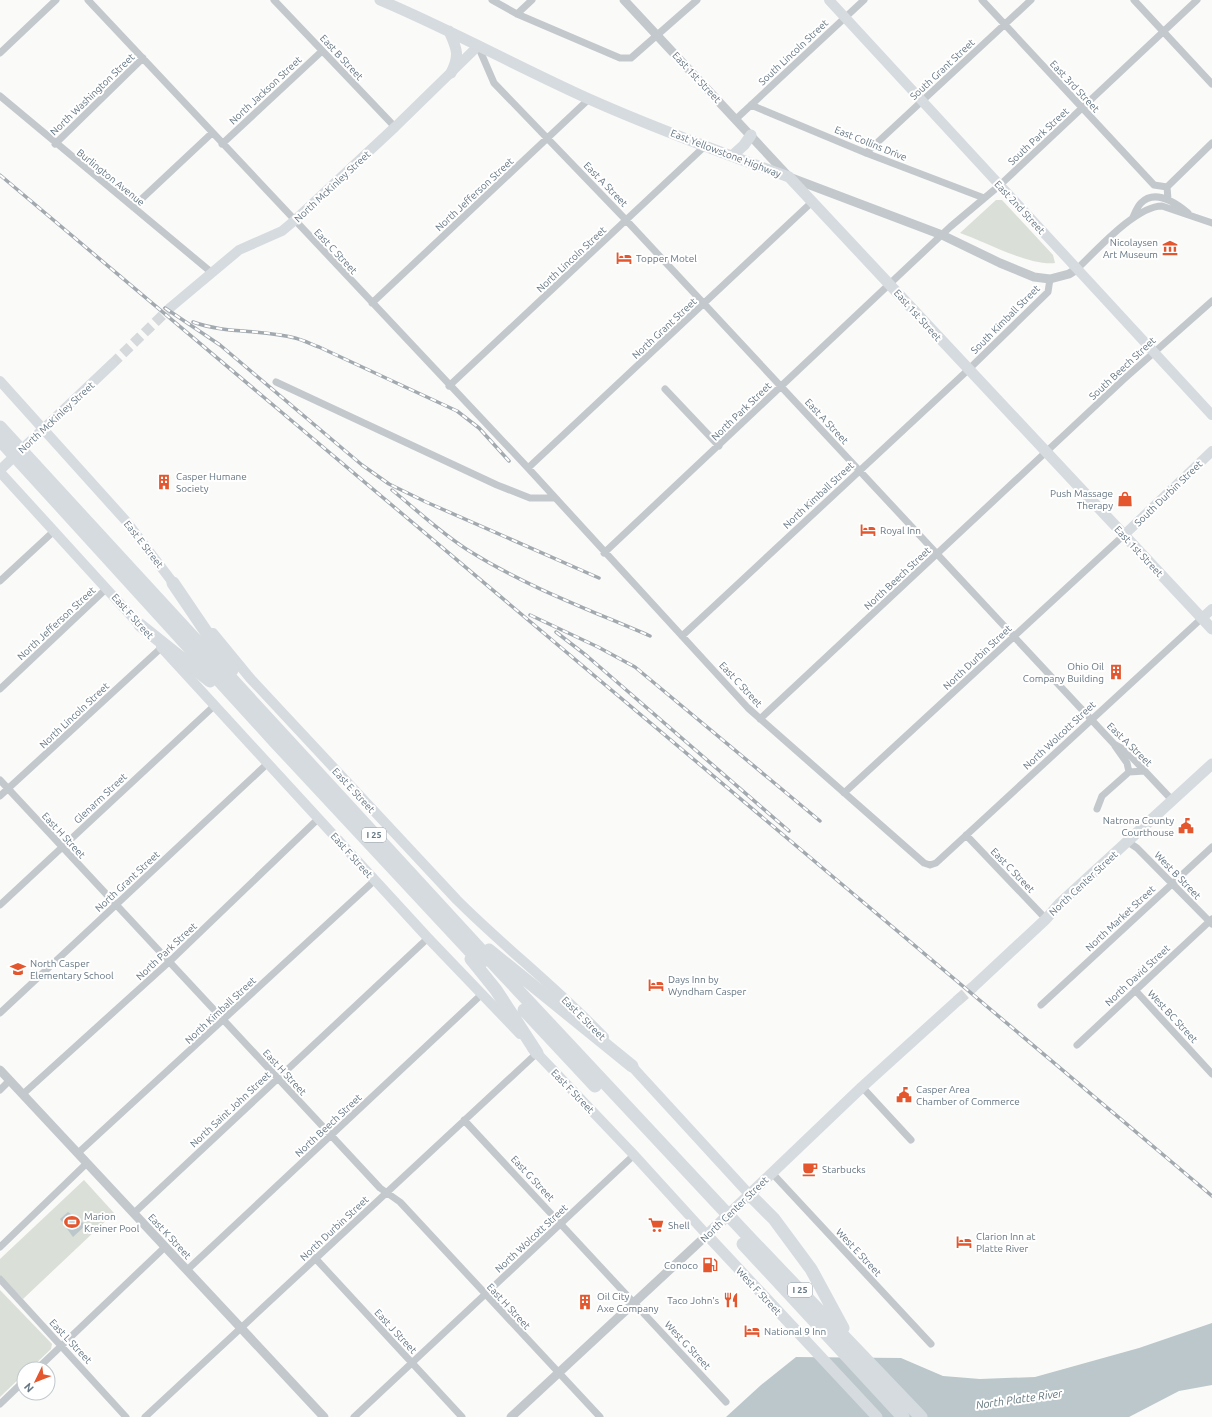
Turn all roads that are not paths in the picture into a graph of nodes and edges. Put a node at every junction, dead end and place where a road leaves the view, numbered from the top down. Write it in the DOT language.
graph roads {
  1 [pos="56,0"];
  2 [pos="88,0"];
  3 [pos="274,0"];
  4 [pos="380,0"];
  5 [pos="492,0"];
  6 [pos="532,0"];
  7 [pos="624,0"];
  8 [pos="697,0"];
  9 [pos="829,0"];
  10 [pos="864,0"];
  11 [pos="982,0"];
  12 [pos="1031,0"];
  13 [pos="1134,0"];
  14 [pos="1197,0"];
  15 [pos="518,14"];
  16 [pos="845,17"];
  17 [pos="1005,24"];
  18 [pos="449,31"];
  19 [pos="1163,31"];
  20 [pos="658,36"];
  21 [pos="478,46"];
  22 [pos="322,51"];
  23 [pos="0,53"];
  24 [pos="143,58"];
  25 [pos="450,73"];
  26 [pos="1212,84"];
  27 [pos="0,96"];
  28 [pos="590,99"];
  29 [pos="922,101"];
  30 [pos="751,105"];
  31 [pos="1082,108"];
  32 [pos="736,119"];
  33 [pos="395,127"];
  34 [pos="212,133"];
  35 [pos="751,135"];
  36 [pos="549,138"];
  37 [pos="1212,143"];
  38 [pos="55,144"];
  39 [pos="222,144"];
  40 [pos="705,146"];
  41 [pos="866,153"];
  42 [pos="732,156"];
  43 [pos="789,177"];
  44 [pos="1000,185"];
  45 [pos="1154,185"];
  46 [pos="1167,187"];
  47 [pos="984,198"];
  48 [pos="1148,198"];
  49 [pos="1168,199"];
  50 [pos="812,202"];
  51 [pos="133,207"];
  52 [pos="1192,216"];
  53 [pos="1133,217"];
  54 [pos="626,220"];
  55 [pos="294,221"];
  56 [pos="1212,223"];
  57 [pos="942,235"];
  58 [pos="1077,269"];
  59 [pos="211,272"];
  60 [pos="1050,279"];
  61 [pos="891,285"];
  62 [pos="1212,301"];
  63 [pos="372,303"];
  64 [pos="704,304"];
  65 [pos="171,307"];
  66 [pos="1154,351"];
  67 [pos="112,364"];
  68 [pos="968,370"];
  69 [pos="0,381"];
  70 [pos="276,382"];
  71 [pos="449,386"];
  72 [pos="781,387"];
  73 [pos="665,389"];
  74 [pos="1212,415"];
  75 [pos="44,429"];
  76 [pos="2,434"];
  77 [pos="719,446"];
  78 [pos="1212,451"];
  79 [pos="1047,452"];
  80 [pos="528,468"];
  81 [pos="0,471"];
  82 [pos="859,471"];
  83 [pos="555,498"];
  84 [pos="54,530"];
  85 [pos="1124,535"];
  86 [pos="604,552"];
  87 [pos="938,554"];
  88 [pos="0,581"];
  89 [pos="172,583"];
  90 [pos="107,588"];
  91 [pos="1212,609"];
  92 [pos="1202,618"];
  93 [pos="140,625"];
  94 [pos="1212,629"];
  95 [pos="682,636"];
  96 [pos="1015,636"];
  97 [pos="161,648"];
  98 [pos="0,689"];
  99 [pos="214,706"];
  100 [pos="760,719"];
  101 [pos="1092,719"];
  102 [pos="280,740"];
  103 [pos="1114,744"];
  104 [pos="268,764"];
  105 [pos="1212,764"];
  106 [pos="1145,771"];
  107 [pos="1130,772"];
  108 [pos="0,780"];
  109 [pos="8,789"];
  110 [pos="844,793"];
  111 [pos="0,796"];
  112 [pos="1173,801"];
  113 [pos="1097,809"];
  114 [pos="319,818"];
  115 [pos="966,835"];
  116 [pos="1128,842"];
  117 [pos="62,847"];
  118 [pos="1212,847"];
  119 [pos="930,865"];
  120 [pos="375,880"];
  121 [pos="1172,883"];
  122 [pos="116,904"];
  123 [pos="0,905"];
  124 [pos="1046,918"];
  125 [pos="1211,922"];
  126 [pos="450,924"];
  127 [pos="428,938"];
  128 [pos="169,962"];
  129 [pos="973,987"];
  130 [pos="1135,990"];
  131 [pos="482,994"];
  132 [pos="957,1001"];
  133 [pos="1041,1005"];
  134 [pos="0,1013"];
  135 [pos="224,1020"];
  136 [pos="1076,1045"];
  137 [pos="537,1053"];
  138 [pos="632,1066"];
  139 [pos="0,1070"];
  140 [pos="1212,1074"];
  141 [pos="277,1078"];
  142 [pos="10,1080"];
  143 [pos="862,1087"];
  144 [pos="0,1090"];
  145 [pos="23,1094"];
  146 [pos="464,1120"];
  147 [pos="331,1136"];
  148 [pos="911,1140"];
  149 [pos="78,1154"];
  150 [pos="634,1155"];
  151 [pos="88,1163"];
  152 [pos="772,1173"];
  153 [pos="387,1193"];
  154 [pos="749,1194"];
  155 [pos="134,1213"];
  156 [pos="561,1224"];
  157 [pos="707,1235"];
  158 [pos="743,1237"];
  159 [pos="0,1247"];
  160 [pos="165,1247"];
  161 [pos="316,1258"];
  162 [pos="187,1270"];
  163 [pos="0,1280"];
  164 [pos="485,1295"];
  165 [pos="635,1303"];
  166 [pos="241,1328"];
  167 [pos="930,1344"];
  168 [pos="853,1345"];
  169 [pos="61,1346"];
  170 [pos="45,1361"];
  171 [pos="412,1363"];
  172 [pos="558,1374"];
  173 [pos="16,1389"];
  174 [pos="726,1402"];
  175 [pos="0,1404"];
  176 [pos="320,1416"];
  177 [pos="126,1417"];
  178 [pos="145,1417"];
  179 [pos="354,1417"];
  180 [pos="462,1417"];
  181 [pos="511,1417"];
  182 [pos="600,1417"];
  183 [pos="876,1417"];
  184 [pos="903,1417"];
  185 [pos="921,1417"];
  1 -- 23 [label="street"];
  2 -- 24 [label="street, East C Street"];
  3 -- 22 [label="street, East B Street"];
  4 -- 18 [label="main road, East Yellowstone Highway"];
  5 -- 15 [label="street"];
  6 -- 15 [label="street"];
  7 -- 20 [label="street, East 1st Street"];
  8 -- 20 [label="street"];
  9 -- 16 [label="main road, East 2nd Street"];
  10 -- 16 [label="street, South Lincoln Street"];
  11 -- 17 [label="street, East 3rd Street"];
  12 -- 17 [label="street, South Grant Street"];
  13 -- 19 [label="street"];
  14 -- 19 [label="street, South Park Street"];
  15 -- 20 [label="street"];
  16 -- 29 [label="main road, East 2nd Street"];
  16 -- 30 [label="street, South Lincoln Street"];
  17 -- 29 [label="street, South Grant Street"];
  17 -- 31 [label="street, East 3rd Street"];
  18 -- 21 [label="main road, East Yellowstone Highway"];
  18 -- 25 [label="main road"];
  19 -- 26 [label="street"];
  19 -- 31 [label="street, South Park Street"];
  20 -- 32 [label="street, East 1st Street"];
  21 -- 25 [label="main road, North McKinley Street"];
  21 -- 28 [label="main road, East Yellowstone Highway"];
  21 -- 36 [label="street, East A Street"];
  22 -- 33 [label="street, East B Street"];
  22 -- 39 [label="street, North Jackson Street"];
  24 -- 34 [label="street, East C Street"];
  24 -- 38 [label="street, North Washington Street"];
  25 -- 33 [label="main road, North McKinley Street"];
  27 -- 38 [label="street, Burlington Avenue"];
  28 -- 36 [label="street, North Jefferson Street"];
  28 -- 40 [label="main road, East Yellowstone Highway"];
  29 -- 41 [label="street, South Grant Street"];
  29 -- 44 [label="main road, East 2nd Street"];
  30 -- 32 [label="street, South Lincoln Street"];
  30 -- 41 [label="street, East Collins Drive"];
  31 -- 44 [label="street, South Park Street"];
  31 -- 45 [label="street, East 3rd Street"];
  32 -- 35 [label="street, East 1st Street"];
  33 -- 55 [label="main road, North McKinley Street"];
  34 -- 39 [label="street, East C Street"];
  34 -- 51 [label="street"];
  35 -- 42 [label="main road"];
  35 -- 43 [label="street, East 1st Street"];
  36 -- 54 [label="street, East A Street"];
  36 -- 63 [label="street, North Jefferson Street"];
  37 -- 46 [label="street"];
  38 -- 51 [label="street, Burlington Avenue"];
  39 -- 55 [label="street, East C Street"];
  40 -- 42 [label="main road, East Yellowstone Highway"];
  40 -- 54 [label="street, North Lincoln Street"];
  41 -- 47 [label="street, East Collins Drive"];
  42 -- 43 [label="main road, East Yellowstone Highway"];
  43 -- 50 [label="main road, East 1st Street"];
  43 -- 57 [label="street, East Yellowstone Highway"];
  44 -- 47 [label="street, South Park Street"];
  44 -- 58 [label="main road, East 2nd Street"];
  45 -- 46 [label="street"];
  45 -- 48 [label="street"];
  46 -- 49 [label="street"];
  47 -- 57 [label="street, South Park Street"];
  48 -- 49 [label="street"];
  48 -- 53 [label="street"];
  49 -- 52 [label="street"];
  50 -- 61 [label="main road, East 1st Street"];
  50 -- 64 [label="street, North Grant Street"];
  51 -- 59 [label="street, Burlington Avenue"];
  52 -- 53 [label="street"];
  52 -- 56 [label="street"];
  53 -- 58 [label="street"];
  54 -- 64 [label="street, East A Street"];
  54 -- 71 [label="street, North Lincoln Street"];
  55 -- 59 [label="main road, North McKinley Street"];
  55 -- 63 [label="street, East C Street"];
  57 -- 60 [label="street, East Yellowstone Highway"];
  57 -- 61 [label="street, South Park Street"];
  58 -- 60 [label="street, East Yellowstone Highway"];
  58 -- 66 [label="main road, East 2nd Street"];
  59 -- 65 [label="main road, North McKinley Street"];
  60 -- 68 [label="street, South Kimball Street"];
  61 -- 68 [label="main road, East 1st Street"];
  61 -- 72 [label="street, North Park Street"];
  62 -- 66 [label="street, South Beech Street"];
  63 -- 71 [label="street, East C Street"];
  64 -- 72 [label="street, East A Street"];
  64 -- 80 [label="street, North Grant Street"];
  66 -- 74 [label="main road, East 2nd Street"];
  66 -- 79 [label="street, South Beech Street"];
  67 -- 75 [label="main road, North McKinley Street"];
  68 -- 79 [label="main road, East 1st Street"];
  68 -- 82 [label="street, North Kimball Street"];
  69 -- 75 [label="main road, East E Street"];
  70 -- 83 [label="street"];
  71 -- 80 [label="street, East C Street"];
  72 -- 77 [label="street, North Park Street"];
  72 -- 82 [label="street, East A Street"];
  73 -- 77 [label="street"];
  75 -- 81 [label="main road, North McKinley Street"];
  75 -- 89 [label="main road, East E Street"];
  76 -- 102 [label="highway, I 25"];
  77 -- 86 [label="street, North Park Street"];
  78 -- 85 [label="main road, South Durbin Street"];
  79 -- 85 [label="main road, East 1st Street"];
  79 -- 87 [label="street, North Beech Street"];
  80 -- 83 [label="street, East C Street"];
  81 -- 84 [label="main road, East F Street"];
  82 -- 87 [label="street, East A Street"];
  82 -- 95 [label="street, North Kimball Street"];
  83 -- 86 [label="street, East C Street"];
  84 -- 88 [label="street"];
  84 -- 90 [label="main road, East F Street"];
  85 -- 92 [label="main road, East 1st Street"];
  85 -- 96 [label="street, North Durbin Street"];
  86 -- 95 [label="street, East C Street"];
  87 -- 96 [label="street, East A Street"];
  87 -- 100 [label="street, North Beech Street"];
  89 -- 102 [label="highway"];
  89 -- 138 [label="main road, East E Street"];
  90 -- 93 [label="main road, East F Street"];
  90 -- 98 [label="street, North Jefferson Street"];
  91 -- 92 [label="main road"];
  92 -- 94 [label="main road, East 1st Street"];
  92 -- 101 [label="street, North Wolcott Street"];
  93 -- 97 [label="main road, East F Street"];
  93 -- 102 [label="highway"];
  95 -- 100 [label="street, East C Street"];
  96 -- 101 [label="street, East A Street"];
  96 -- 110 [label="street, North Durbin Street"];
  97 -- 99 [label="main road, East F Street"];
  97 -- 109 [label="street, North Lincoln Street"];
  99 -- 104 [label="main road, East F Street"];
  99 -- 117 [label="street, Glenarm Street"];
  100 -- 110 [label="street, East C Street"];
  101 -- 103 [label="street, East A Street"];
  101 -- 115 [label="street, North Wolcott Street"];
  102 -- 126 [label="highway, I 25"];
  103 -- 106 [label="street, East A Street"];
  103 -- 107 [label="street"];
  104 -- 114 [label="main road, East F Street"];
  104 -- 122 [label="street, North Grant Street"];
  105 -- 112 [label="main road, North Center Street"];
  106 -- 107 [label="street"];
  106 -- 112 [label="street, East A Street"];
  107 -- 113 [label="street"];
  108 -- 109 [label="street, East H Street"];
  109 -- 111 [label="street, North Lincoln Street"];
  109 -- 117 [label="street, East H Street"];
  110 -- 119 [label="street, East C Street"];
  112 -- 116 [label="main road, North Center Street"];
  114 -- 120 [label="main road, East F Street"];
  114 -- 128 [label="street, North Park Street"];
  115 -- 119 [label="street, North Wolcott Street"];
  115 -- 124 [label="street, East C Street"];
  116 -- 121 [label="street, West B Street"];
  116 -- 124 [label="main road, North Center Street"];
  117 -- 122 [label="street, East H Street"];
  117 -- 123 [label="street, Glenarm Street"];
  118 -- 121 [label="street, North Market Street"];
  120 -- 127 [label="main road, East F Street"];
  120 -- 135 [label="street, North Kimball Street"];
  121 -- 125 [label="street, West B Street"];
  121 -- 133 [label="street, North Market Street"];
  122 -- 128 [label="street, East H Street"];
  122 -- 134 [label="street, North Grant Street"];
  124 -- 129 [label="main road, North Center Street"];
  125 -- 130 [label="street, North David Street"];
  126 -- 137 [label="highway"];
  126 -- 138 [label="highway"];
  126 -- 158 [label="highway, I 25"];
  127 -- 131 [label="main road, East F Street"];
  127 -- 141 [label="street, North Saint John Street"];
  128 -- 135 [label="street, East H Street"];
  128 -- 145 [label="street, North Park Street"];
  130 -- 136 [label="street, North David Street"];
  130 -- 140 [label="street, West BC Street"];
  131 -- 137 [label="main road, East F Street"];
  131 -- 147 [label="street, North Beech Street"];
  132 -- 143 [label="main road, North Center Street"];
  135 -- 141 [label="street, East H Street"];
  135 -- 149 [label="street, North Kimball Street"];
  137 -- 146 [label="street, North Durbin Street"];
  137 -- 150 [label="main road, East F Street"];
  138 -- 154 [label="main road, East E Street"];
  139 -- 142 [label="street, East K Street"];
  141 -- 147 [label="street, East H Street"];
  141 -- 155 [label="street, North Saint John Street"];
  142 -- 144 [label="street"];
  142 -- 145 [label="street, East K Street"];
  143 -- 148 [label="street"];
  143 -- 152 [label="main road, North Center Street"];
  145 -- 149 [label="street, East K Street"];
  146 -- 153 [label="street, North Durbin Street"];
  146 -- 156 [label="street, East G Street"];
  147 -- 153 [label="street, East H Street"];
  147 -- 162 [label="street, North Beech Street"];
  149 -- 151 [label="street, East K Street"];
  150 -- 156 [label="street, North Wolcott Street"];
  150 -- 157 [label="main road, East F Street"];
  151 -- 155 [label="street, East K Street"];
  151 -- 159 [label="street"];
  152 -- 154 [label="main road, North Center Street"];
  152 -- 167 [label="street, West E Street"];
  153 -- 161 [label="street, North Durbin Street"];
  153 -- 164 [label="street, East H Street"];
  154 -- 157 [label="main road, North Center Street"];
  154 -- 168 [label="highway"];
  155 -- 160 [label="street, East K Street"];
  156 -- 164 [label="street, North Wolcott Street"];
  156 -- 165 [label="street, East G Street"];
  157 -- 165 [label="street, North Center Street"];
  157 -- 183 [label="main road, West F Street"];
  158 -- 168 [label="highway, I 25"];
  158 -- 184 [label="highway, I 25"];
  160 -- 162 [label="street, East K Street"];
  160 -- 169 [label="street"];
  161 -- 166 [label="street, North Durbin Street"];
  161 -- 171 [label="street, East J Street"];
  162 -- 166 [label="street, East K Street"];
  163 -- 169 [label="street, East L Street"];
  164 -- 171 [label="street, North Wolcott Street"];
  164 -- 172 [label="street, East H Street"];
  165 -- 172 [label="street, North Center Street"];
  165 -- 174 [label="street, West G Street"];
  166 -- 176 [label="street, East K Street"];
  166 -- 178 [label="street, North Durbin Street"];
  168 -- 185 [label="highway, I 25"];
  169 -- 170 [label="street"];
  169 -- 177 [label="street, East L Street"];
  171 -- 179 [label="street, North Wolcott Street"];
  171 -- 180 [label="street, East J Street"];
  172 -- 181 [label="street, North Center Street"];
  172 -- 182 [label="street, East H Street"];
  173 -- 175 [label="street"];
}
